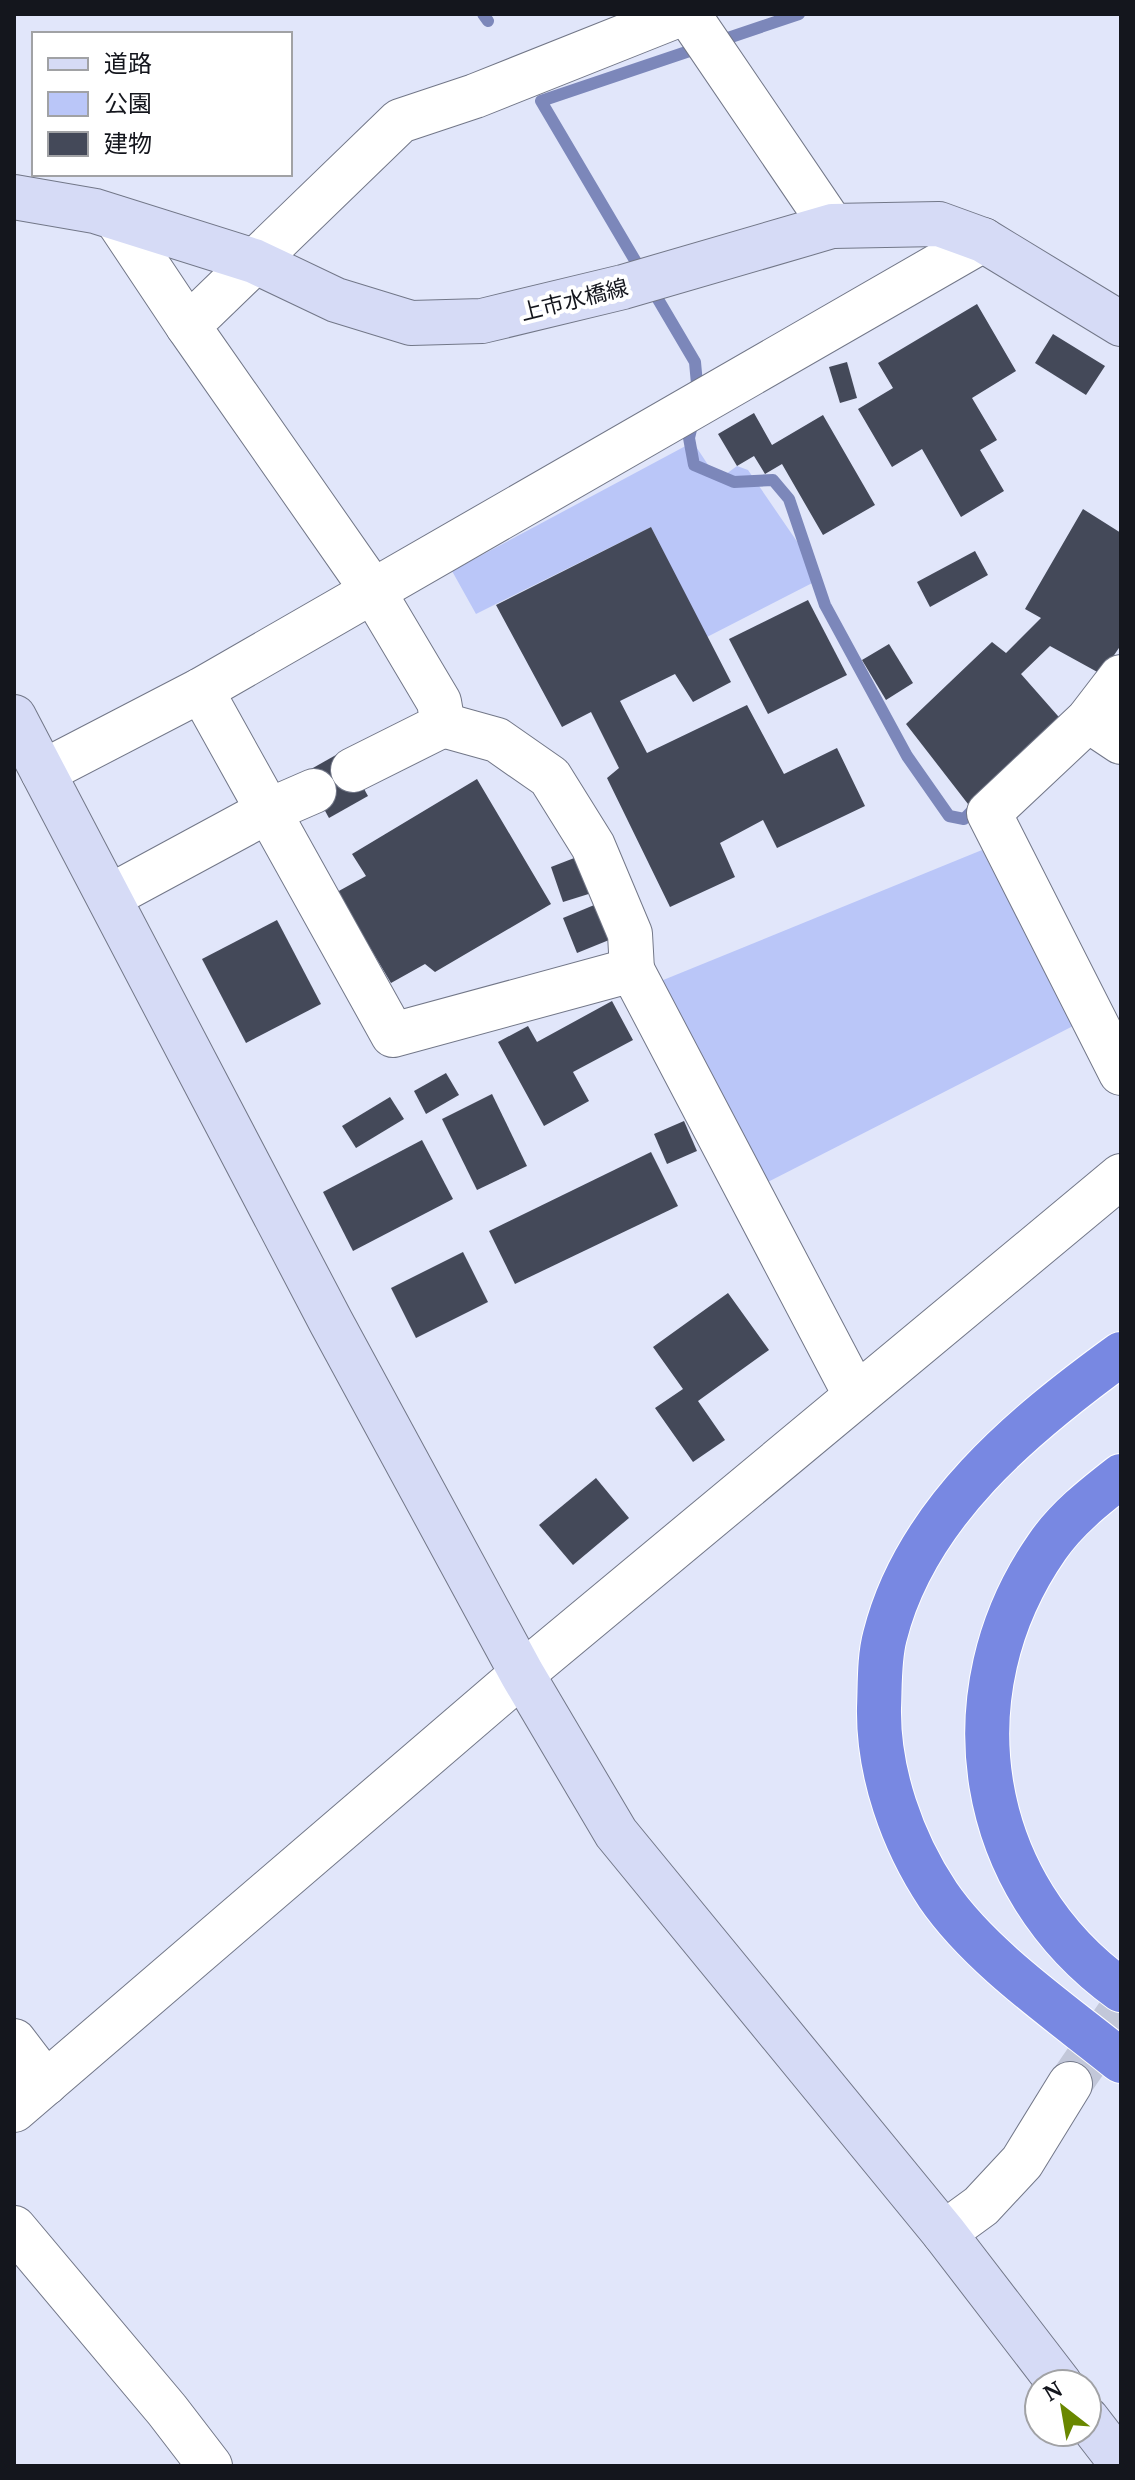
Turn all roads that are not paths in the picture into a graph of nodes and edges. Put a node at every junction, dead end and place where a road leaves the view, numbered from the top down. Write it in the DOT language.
graph roads {
  1 [pos="681,14"];
  2 [pos="688,14"];
  3 [pos="14,197"];
  4 [pos="116,218"];
  5 [pos="832,226"];
  6 [pos="983,240"];
  7 [pos="254,261"];
  8 [pos="1121,324"];
  9 [pos="188,326"];
  10 [pos="373,591"];
  11 [pos="1121,677"];
  12 [pos="201,690"];
  13 [pos="14,717"];
  14 [pos="443,725"];
  15 [pos="1090,737"];
  16 [pos="353,770"];
  17 [pos="43,772"];
  18 [pos="314,791"];
  19 [pos="268,811"];
  20 [pos="109,897"];
  21 [pos="632,970"];
  22 [pos="1121,1073"];
  23 [pos="1121,1176"];
  24 [pos="1121,1354"];
  25 [pos="856,1396"];
  26 [pos="1121,1476"];
  27 [pos="522,1674"];
  28 [pos="1121,1990"];
  29 [pos="14,2041"];
  30 [pos="1121,2061"];
  31 [pos="1070,2084"];
  32 [pos="30,2097"];
  33 [pos="14,2228"];
  34 [pos="944,2233"];
  35 [pos="1048,2368"];
  36 [pos="1103,2440"];
  37 [pos="1121,2463"];
  38 [pos="210,2466"];
  1 -- 7 [label="street"];
  2 -- 5 [label="street"];
  3 -- 4 [label="street, 上市水橋線"];
  4 -- 7 [label="street, 上市水橋線"];
  4 -- 9 [label="street"];
  5 -- 6 [label="street, 上市水橋線"];
  5 -- 7 [label="street, 上市水橋線"];
  6 -- 8 [label="street, 上市水橋線"];
  6 -- 10 [label="street"];
  7 -- 9 [label="street"];
  9 -- 10 [label="street"];
  10 -- 12 [label="street"];
  10 -- 14 [label="street"];
  11 -- 15 [label="street"];
  12 -- 17 [label="street"];
  12 -- 19 [label="street"];
  13 -- 17 [label="street"];
  14 -- 16 [label="street"];
  14 -- 21 [label="street"];
  15 -- 22 [label="street"];
  17 -- 20 [label="street"];
  18 -- 19 [label="street"];
  19 -- 20 [label="street"];
  19 -- 21 [label="street"];
  20 -- 27 [label="street"];
  21 -- 25 [label="street"];
  23 -- 25 [label="street"];
  24 -- 30 [label="highway"];
  25 -- 27 [label="street"];
  26 -- 28 [label="highway"];
  27 -- 32 [label="street"];
  27 -- 34 [label="street"];
  29 -- 32 [label="street"];
  31 -- 34 [label="street"];
  33 -- 38 [label="street"];
  34 -- 35 [label="street"];
  36 -- 37 [label="street"];
}
